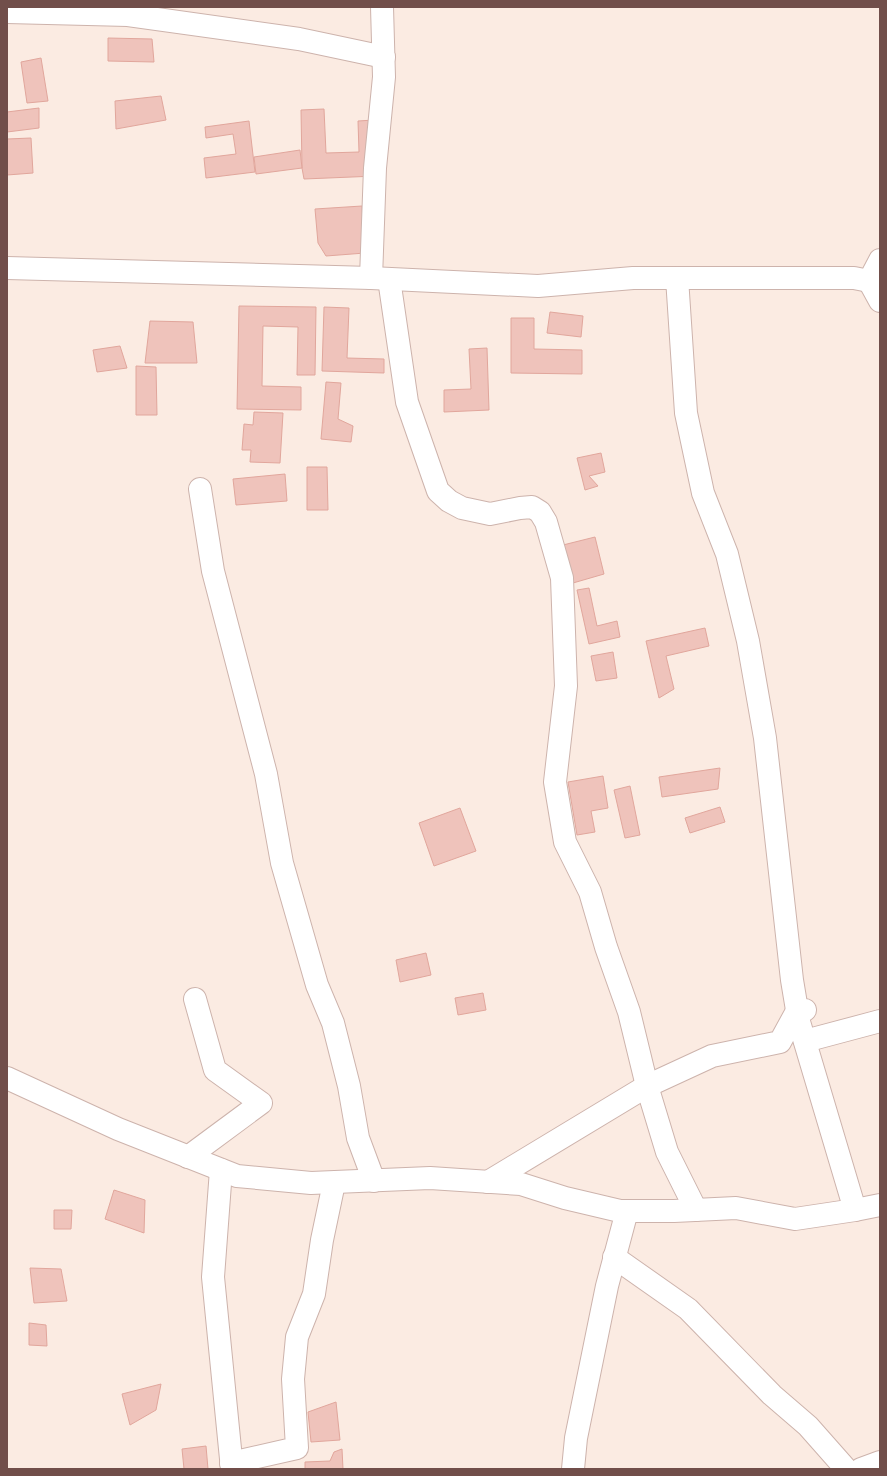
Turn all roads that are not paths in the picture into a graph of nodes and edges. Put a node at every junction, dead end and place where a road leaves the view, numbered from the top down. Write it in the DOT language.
graph roads {
  1 [pos="382,7"];
  2 [pos="7,12"];
  3 [pos="384,57"];
  4 [pos="880,260"];
  5 [pos="7,268"];
  6 [pos="380,278"];
  7 [pos="677,278"];
  8 [pos="868,281"];
  9 [pos="880,301"];
  10 [pos="200,489"];
  11 [pos="195,999"];
  12 [pos="803,1011"];
  13 [pos="880,1021"];
  14 [pos="805,1040"];
  15 [pos="7,1078"];
  16 [pos="648,1086"];
  17 [pos="188,1157"];
  18 [pos="221,1170"];
  19 [pos="374,1181"];
  20 [pos="488,1182"];
  21 [pos="334,1183"];
  22 [pos="880,1205"];
  23 [pos="696,1210"];
  24 [pos="854,1210"];
  25 [pos="627,1211"];
  26 [pos="614,1257"];
  27 [pos="880,1462"];
  28 [pos="232,1466"];
  29 [pos="574,1469"];
  30 [pos="846,1469"];
  31 [pos="861,1469"];
  1 -- 3 [label="street"];
  2 -- 3 [label="street"];
  3 -- 6 [label="street"];
  4 -- 8 [label="street"];
  5 -- 6 [label="street"];
  6 -- 7 [label="street"];
  6 -- 16 [label="street"];
  7 -- 8 [label="street"];
  7 -- 12 [label="street"];
  8 -- 9 [label="street"];
  10 -- 19 [label="street"];
  11 -- 17 [label="street"];
  12 -- 14 [label="street"];
  12 -- 16 [label="street"];
  13 -- 14 [label="street"];
  14 -- 24 [label="street"];
  15 -- 17 [label="street"];
  16 -- 20 [label="street"];
  16 -- 23 [label="street"];
  17 -- 18 [label="street"];
  18 -- 21 [label="street"];
  18 -- 28 [label="street"];
  19 -- 20 [label="street"];
  19 -- 21 [label="street"];
  20 -- 25 [label="street"];
  21 -- 28 [label="street"];
  22 -- 24 [label="street"];
  23 -- 24 [label="street"];
  23 -- 25 [label="street"];
  25 -- 26 [label="street"];
  26 -- 29 [label="street"];
  26 -- 30 [label="street"];
  27 -- 31 [label="street"];
}
